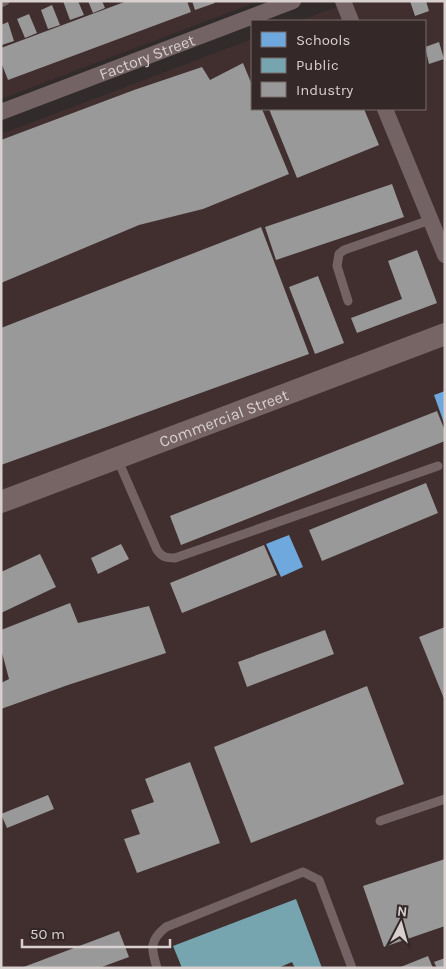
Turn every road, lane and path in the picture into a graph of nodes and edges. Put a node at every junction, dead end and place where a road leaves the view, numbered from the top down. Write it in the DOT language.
graph roads {
  1 [pos="293,1"];
  2 [pos="342,1"];
  3 [pos="350,20"];
  4 [pos="386,110"];
  5 [pos="1,112"];
  6 [pos="430,220"];
  7 [pos="445,255"];
  8 [pos="348,301"];
  9 [pos="445,334"];
  10 [pos="117,458"];
  11 [pos="438,466"];
  12 [pos="1,502"];
  13 [pos="445,800"];
  14 [pos="380,821"];
  15 [pos="157,968"];
  16 [pos="352,968"];
  1 -- 5 [label="street, Factory Street"];
  2 -- 3 [label="street"];
  4 -- 6 [label="street"];
  6 -- 7 [label="street"];
  6 -- 8 [label="lane"];
  9 -- 10 [label="main road, Commercial Street"];
  10 -- 11 [label="lane"];
  10 -- 12 [label="main road, Commercial Street"];
  13 -- 14 [label="lane"];
  15 -- 16 [label="lane"];
}
